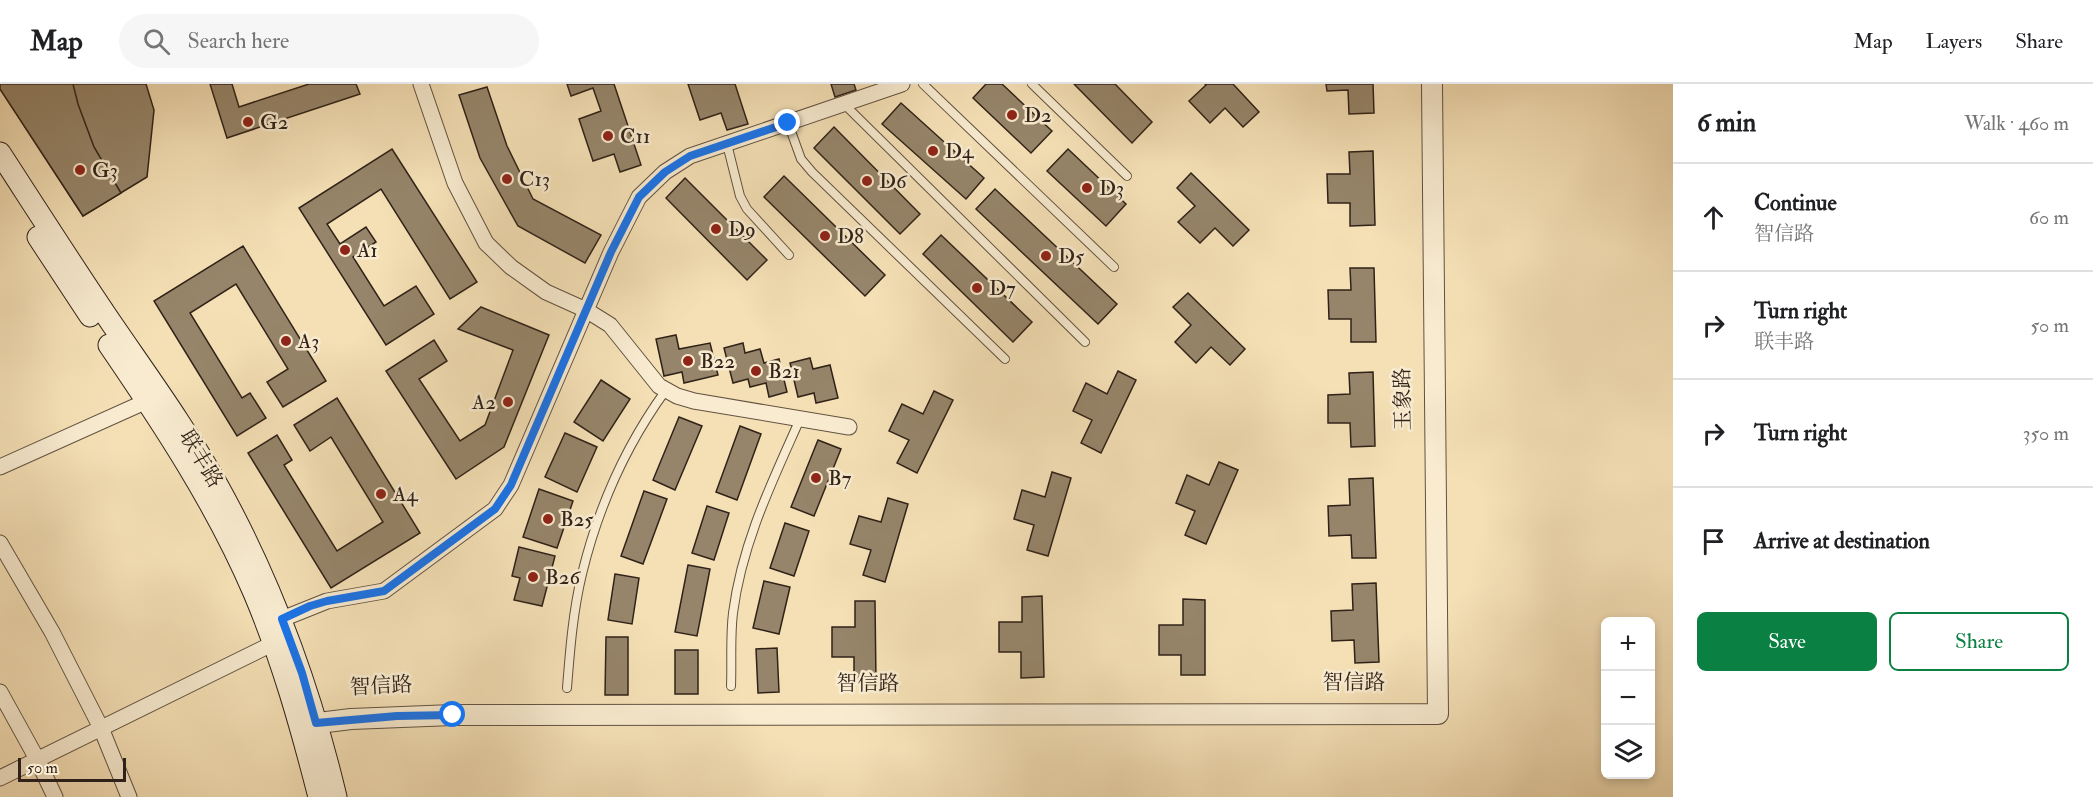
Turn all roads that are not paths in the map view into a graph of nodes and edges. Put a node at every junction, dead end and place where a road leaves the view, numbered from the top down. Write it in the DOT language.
graph roads {
  1 [pos="421,84"];
  2 [pos="902,84"];
  3 [pos="923,84"];
  4 [pos="1032,84"];
  5 [pos="1424,84"];
  6 [pos="1432,84"];
  7 [pos="844,104"];
  8 [pos="788,123"];
  9 [pos="727,144"];
  10 [pos="0,153"];
  11 [pos="1127,176"];
  12 [pos="0,179"];
  13 [pos="789,255"];
  14 [pos="1114,267"];
  15 [pos="586,310"];
  16 [pos="1085,342"];
  17 [pos="1005,359"];
  18 [pos="666,390"];
  19 [pos="147,401"];
  20 [pos="800,418"];
  21 [pos="849,427"];
  22 [pos="0,467"];
  23 [pos="0,543"];
  24 [pos="282,619"];
  25 [pos="274,643"];
  26 [pos="731,686"];
  27 [pos="567,688"];
  28 [pos="0,692"];
  29 [pos="1434,710"];
  30 [pos="307,720"];
  31 [pos="101,728"];
  32 [pos="38,759"];
  33 [pos="0,778"];
  34 [pos="55,797"];
  35 [pos="129,797"];
  36 [pos="319,797"];
  37 [pos="336,797"];
  1 -- 15 [label="street"];
  2 -- 7 [label="street"];
  3 -- 14 [label="lane"];
  4 -- 11 [label="lane"];
  5 -- 29 [label="street, 玉象路"];
  6 -- 29 [label="street, 玉象路"];
  7 -- 8 [label="street"];
  7 -- 16 [label="lane"];
  8 -- 9 [label="street"];
  8 -- 17 [label="lane"];
  9 -- 13 [label="lane"];
  9 -- 15 [label="street"];
  10 -- 24 [label="main road, 联丰路"];
  12 -- 19 [label="main road, 联丰路"];
  15 -- 18 [label="street"];
  15 -- 24 [label="street"];
  18 -- 20 [label="street"];
  18 -- 27 [label="lane"];
  19 -- 22 [label="street"];
  19 -- 25 [label="main road, 联丰路"];
  20 -- 21 [label="street"];
  20 -- 26 [label="lane"];
  23 -- 31 [label="street"];
  24 -- 30 [label="main road, 联丰路"];
  25 -- 30 [label="main road, 联丰路"];
  25 -- 31 [label="street"];
  28 -- 32 [label="street"];
  29 -- 30 [label="street, 智信路"];
  30 -- 36 [label="main road, 联丰路"];
  30 -- 37 [label="main road, 联丰路"];
  31 -- 32 [label="street"];
  31 -- 35 [label="street"];
  32 -- 33 [label="street"];
  32 -- 34 [label="street"];
}
